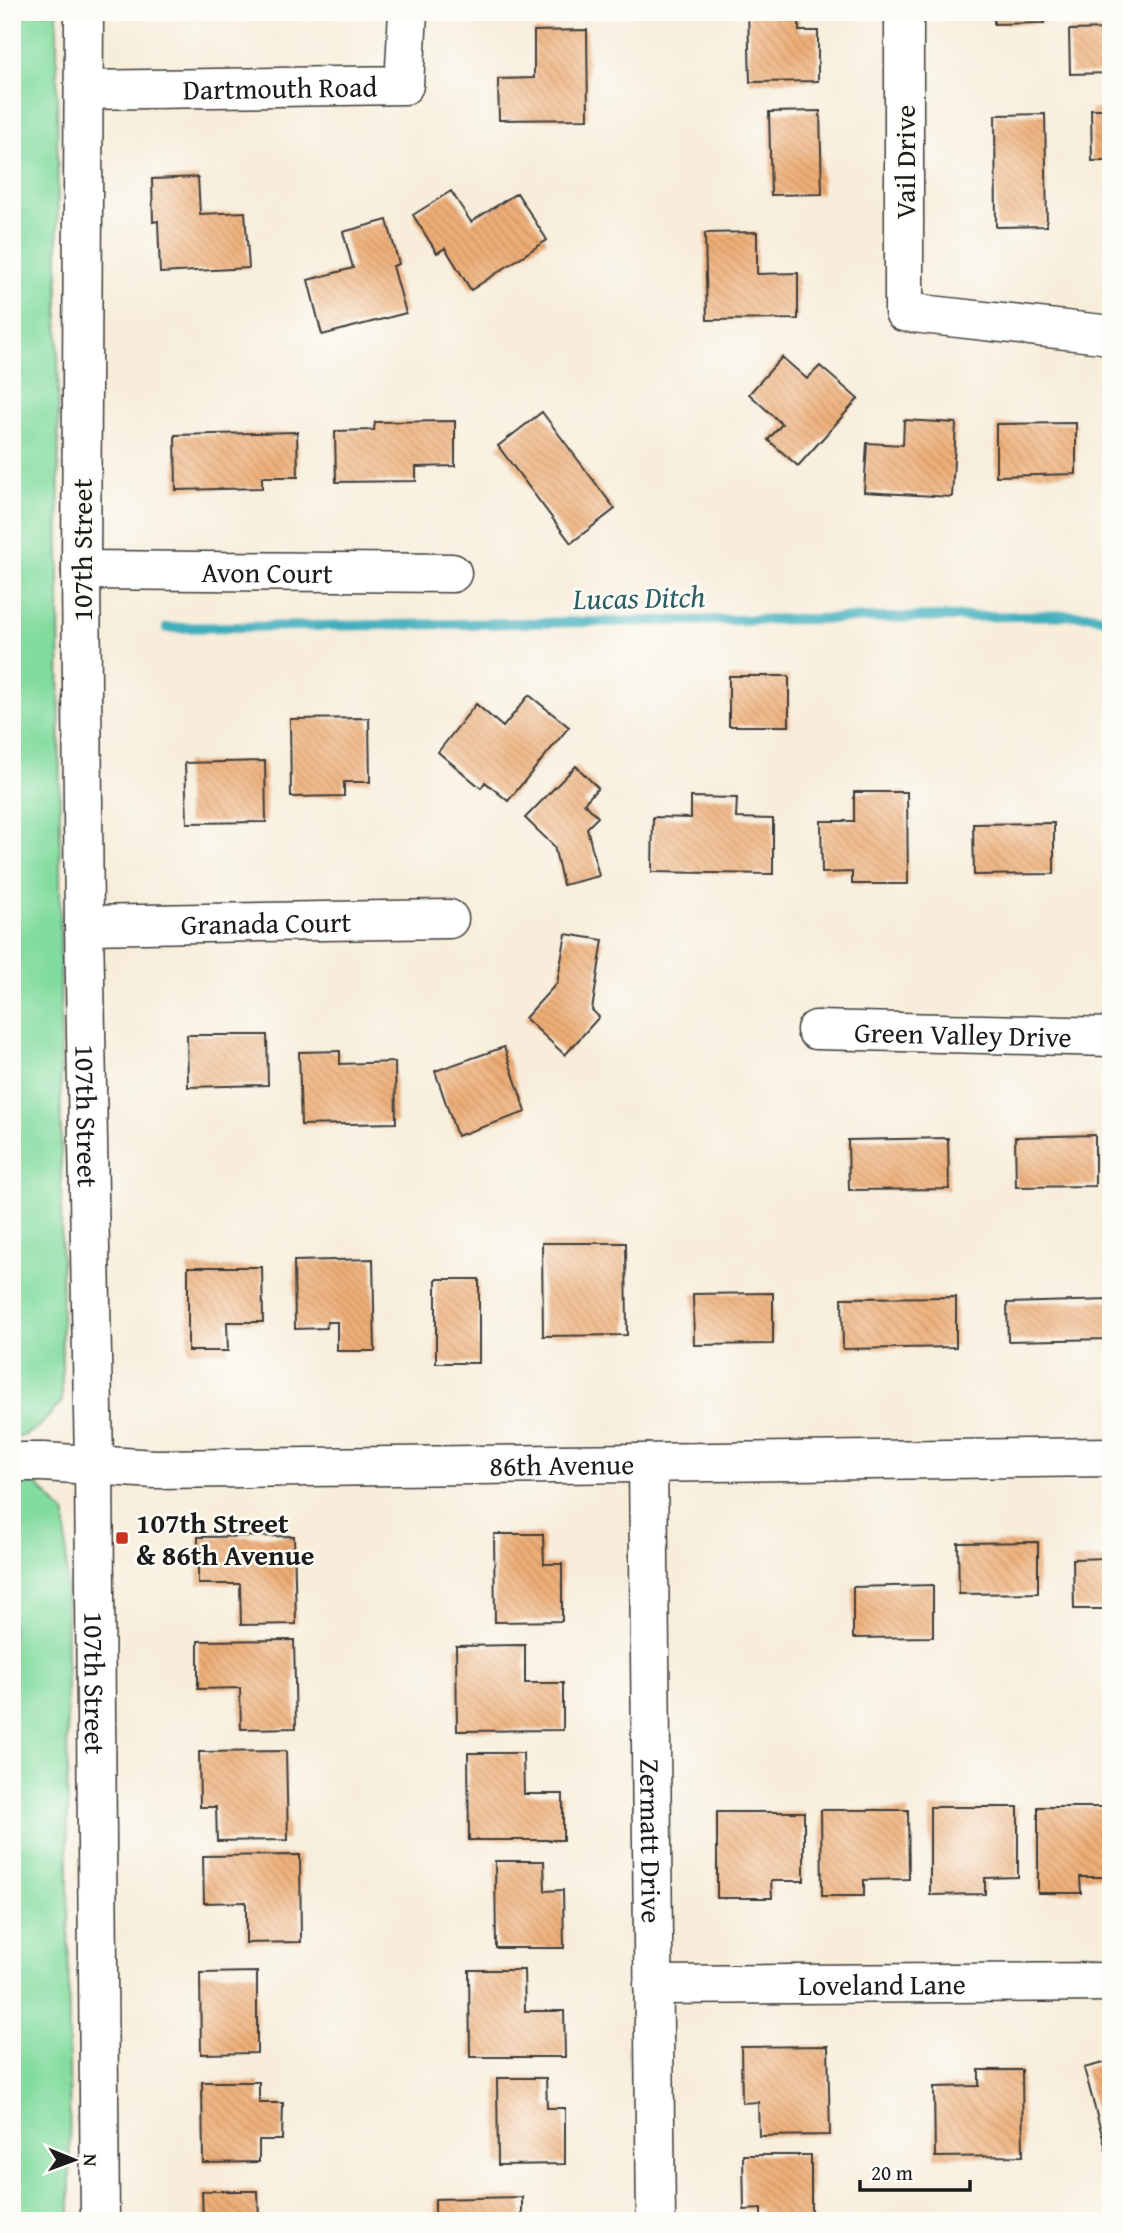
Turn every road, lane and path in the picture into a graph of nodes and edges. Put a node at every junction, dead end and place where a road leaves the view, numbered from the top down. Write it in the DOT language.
graph roads {
  1 [pos="84,12"];
  2 [pos="408,12"];
  3 [pos="904,12"];
  4 [pos="84,90"];
  5 [pos="1111,335"];
  6 [pos="81,570"];
  7 [pos="452,573"];
  8 [pos="449,919"];
  9 [pos="84,925"];
  10 [pos="816,1030"];
  11 [pos="1111,1037"];
  12 [pos="1111,1457"];
  13 [pos="12,1462"];
  14 [pos="648,1463"];
  15 [pos="94,1464"];
  16 [pos="1111,1982"];
  17 [pos="653,1985"];
  18 [pos="100,2221"];
  19 [pos="656,2221"];
  1 -- 4 [label="street, 107th Street"];
  2 -- 4 [label="street, Dartmouth Road"];
  3 -- 5 [label="street, Vail Drive"];
  4 -- 6 [label="street, 107th Street"];
  6 -- 7 [label="street, Avon Court"];
  6 -- 9 [label="street, 107th Street"];
  8 -- 9 [label="street, Granada Court"];
  9 -- 15 [label="street, 107th Street"];
  10 -- 11 [label="street, Green Valley Drive"];
  12 -- 14 [label="street, 86th Avenue"];
  13 -- 15 [label="street, 86th Avenue"];
  14 -- 15 [label="street, 86th Avenue"];
  14 -- 17 [label="street, Zermatt Drive"];
  15 -- 18 [label="street, 107th Street"];
  16 -- 17 [label="street, Loveland Lane"];
  17 -- 19 [label="street, Zermatt Drive"];
}
